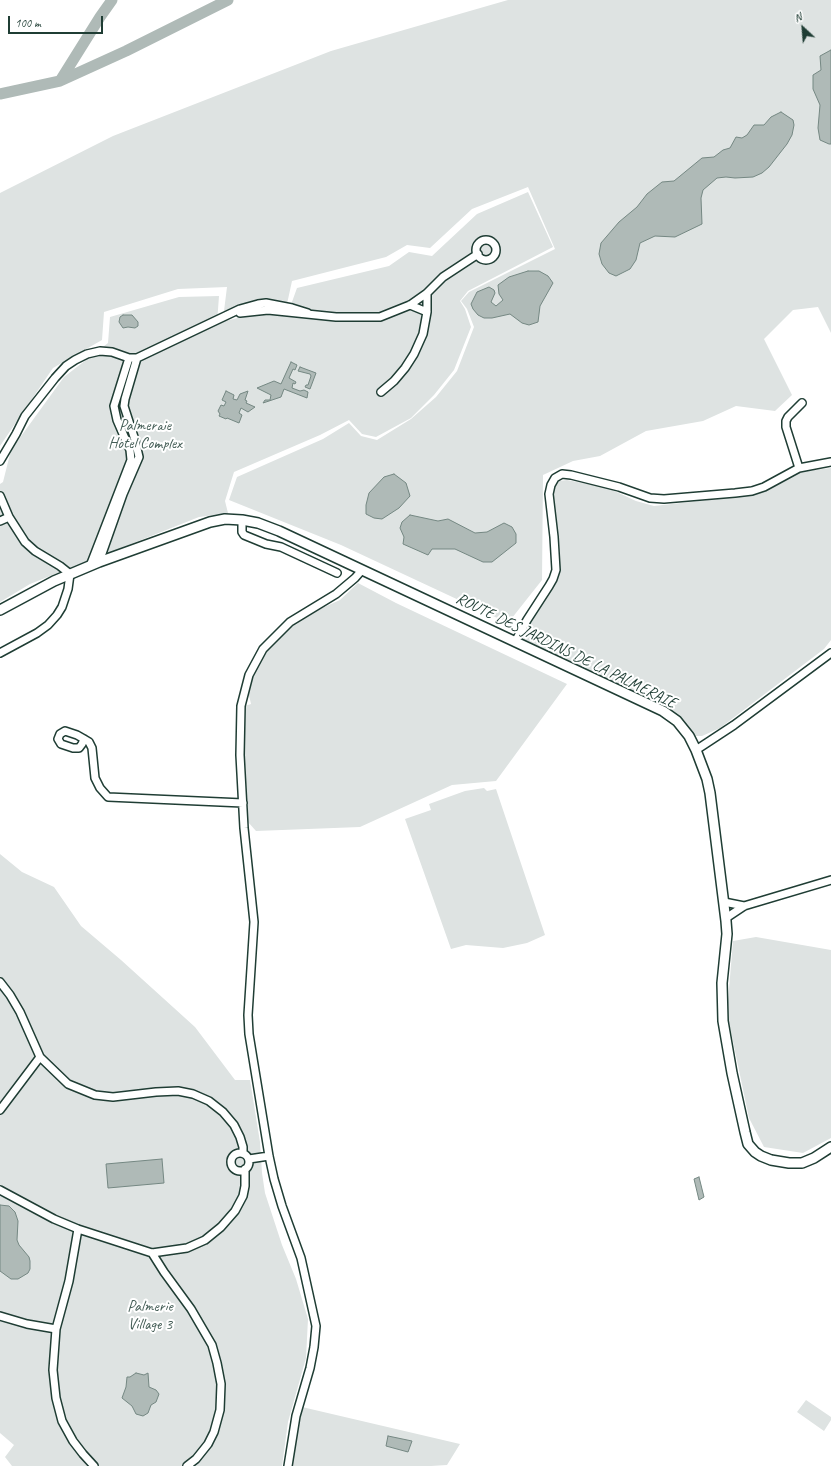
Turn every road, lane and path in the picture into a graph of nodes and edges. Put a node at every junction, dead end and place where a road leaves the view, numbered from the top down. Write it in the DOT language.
graph roads {
  1 [pos="478,254"];
  2 [pos="427,293"];
  3 [pos="410,305"];
  4 [pos="427,312"];
  5 [pos="133,358"];
  6 [pos="381,392"];
  7 [pos="802,402"];
  8 [pos="0,461"];
  9 [pos="831,462"];
  10 [pos="799,468"];
  11 [pos="120,493"];
  12 [pos="0,496"];
  13 [pos="9,517"];
  14 [pos="242,520"];
  15 [pos="0,521"];
  16 [pos="99,562"];
  17 [pos="90,566"];
  18 [pos="362,570"];
  19 [pos="336,573"];
  20 [pos="70,574"];
  21 [pos="0,610"];
  22 [pos="515,642"];
  23 [pos="0,653"];
  24 [pos="831,653"];
  25 [pos="84,739"];
  26 [pos="696,750"];
  27 [pos="243,803"];
  28 [pos="831,880"];
  29 [pos="724,902"];
  30 [pos="744,906"];
  31 [pos="726,918"];
  32 [pos="0,982"];
  33 [pos="40,1057"];
  34 [pos="0,1110"];
  35 [pos="831,1148"];
  36 [pos="244,1153"];
  37 [pos="269,1156"];
  38 [pos="249,1159"];
  39 [pos="245,1169"];
  40 [pos="0,1190"];
  41 [pos="78,1229"];
  42 [pos="152,1253"];
  43 [pos="0,1316"];
  44 [pos="56,1329"];
  45 [pos="94,1466"];
  46 [pos="187,1466"];
  47 [pos="288,1466"];
  1 -- 2 [label="street"];
  2 -- 3 [label="street"];
  2 -- 4 [label="street"];
  3 -- 4 [label="street"];
  3 -- 5 [label="street"];
  4 -- 6 [label="street"];
  5 -- 8 [label="street"];
  5 -- 11 [label="street"];
  5 -- 11 [label="street"];
  7 -- 10 [label="street"];
  9 -- 10 [label="street"];
  10 -- 22 [label="street"];
  11 -- 16 [label="street"];
  11 -- 17 [label="street"];
  12 -- 13 [label="street"];
  13 -- 15 [label="street"];
  13 -- 20 [label="street"];
  14 -- 16 [label="street, ROUTE DES JARDINS DE LA PALMERAIE"];
  14 -- 18 [label="street, ROUTE DES JARDINS DE LA PALMERAIE"];
  14 -- 19 [label="street"];
  16 -- 17 [label="street, ROUTE DES JARDINS DE LA PALMERAIE"];
  17 -- 20 [label="street, ROUTE DES JARDINS DE LA PALMERAIE"];
  18 -- 22 [label="street, ROUTE DES JARDINS DE LA PALMERAIE"];
  18 -- 27 [label="street"];
  20 -- 21 [label="street, ROUTE DES JARDINS DE LA PALMERAIE"];
  20 -- 23 [label="street"];
  22 -- 26 [label="street, ROUTE DES JARDINS DE LA PALMERAIE"];
  24 -- 26 [label="street"];
  25 -- 27 [label="street"];
  26 -- 29 [label="street, ROUTE DES JARDINS DE LA PALMERAIE"];
  27 -- 37 [label="street"];
  28 -- 30 [label="street"];
  29 -- 30 [label="street"];
  29 -- 31 [label="street, ROUTE DES JARDINS DE LA PALMERAIE"];
  30 -- 31 [label="street"];
  31 -- 35 [label="street, ROUTE DES JARDINS DE LA PALMERAIE"];
  32 -- 33 [label="street"];
  33 -- 34 [label="street"];
  33 -- 36 [label="street"];
  36 -- 38 [label="street"];
  36 -- 39 [label="street"];
  37 -- 38 [label="street"];
  37 -- 47 [label="street"];
  38 -- 39 [label="street"];
  39 -- 42 [label="street"];
  40 -- 41 [label="street"];
  41 -- 42 [label="street"];
  41 -- 44 [label="street"];
  42 -- 46 [label="street"];
  43 -- 44 [label="street"];
  44 -- 45 [label="street"];
}
